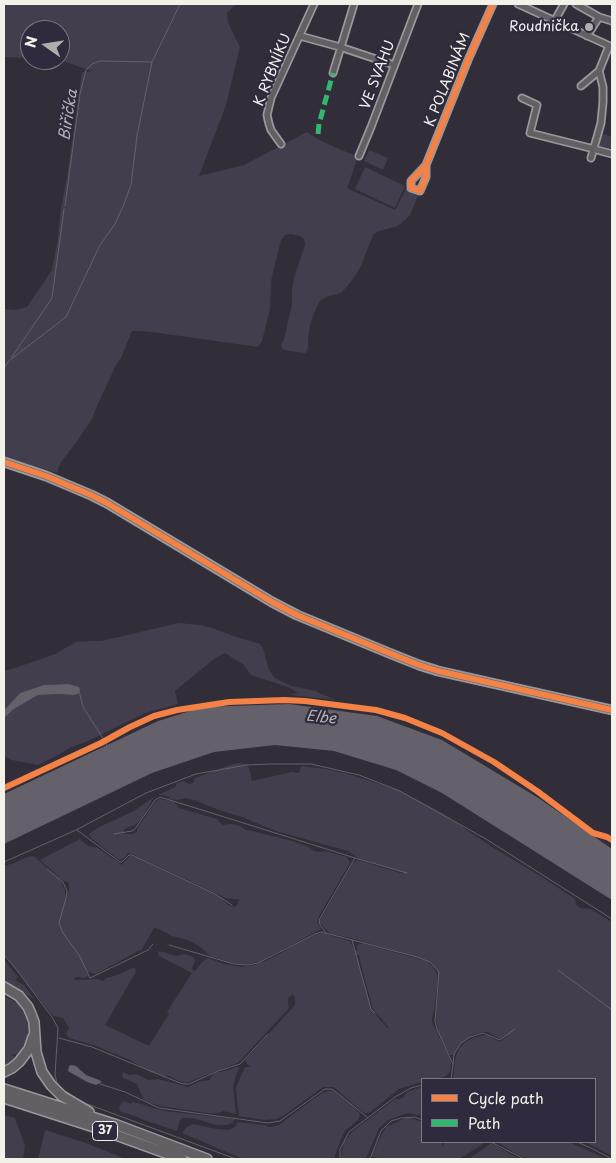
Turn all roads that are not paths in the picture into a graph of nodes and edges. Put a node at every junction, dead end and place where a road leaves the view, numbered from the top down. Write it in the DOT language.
graph roads {
  1 [pos="314,4"];
  2 [pos="354,4"];
  3 [pos="418,4"];
  4 [pos="493,4"];
  5 [pos="518,4"];
  6 [pos="564,4"];
  7 [pos="576,4"];
  8 [pos="598,16"];
  9 [pos="555,20"];
  10 [pos="612,21"];
  11 [pos="300,36"];
  12 [pos="587,36"];
  13 [pos="340,47"];
  14 [pos="611,47"];
  15 [pos="394,65"];
  16 [pos="599,71"];
  17 [pos="333,74"];
  18 [pos="581,86"];
  19 [pos="522,98"];
  20 [pos="281,144"];
  21 [pos="595,149"];
  22 [pos="612,154"];
  23 [pos="359,156"];
  24 [pos="591,158"];
  25 [pos="426,165"];
  26 [pos="4,462"];
  27 [pos="612,710"];
  28 [pos="4,987"];
  29 [pos="34,1032"];
  30 [pos="4,1072"];
  31 [pos="4,1089"];
  32 [pos="4,1098"];
  33 [pos="116,1125"];
  34 [pos="182,1159"];
  35 [pos="207,1159"];
  1 -- 11 [label="street, K RYBNÍKU"];
  2 -- 13 [label="street"];
  3 -- 15 [label="street, VE SVAHU"];
  4 -- 25 [label="street, K POLABINÁM"];
  5 -- 9 [label="street"];
  6 -- 9 [label="street"];
  7 -- 8 [label="street"];
  8 -- 10 [label="street"];
  8 -- 12 [label="street"];
  9 -- 12 [label="street"];
  11 -- 13 [label="street"];
  11 -- 20 [label="street, K RYBNÍKU"];
  12 -- 14 [label="street"];
  13 -- 15 [label="street"];
  13 -- 17 [label="street"];
  14 -- 16 [label="street"];
  15 -- 23 [label="street, VE SVAHU"];
  16 -- 18 [label="street"];
  16 -- 21 [label="street"];
  19 -- 21 [label="street"];
  21 -- 22 [label="street"];
  21 -- 24 [label="street"];
  26 -- 27 [label="street"];
  28 -- 29 [label="main road"];
  29 -- 30 [label="main road"];
  29 -- 33 [label="main road"];
  31 -- 33 [label="main road, 37"];
  32 -- 34 [label="main road, 37"];
  33 -- 35 [label="main road, 37"];
}
